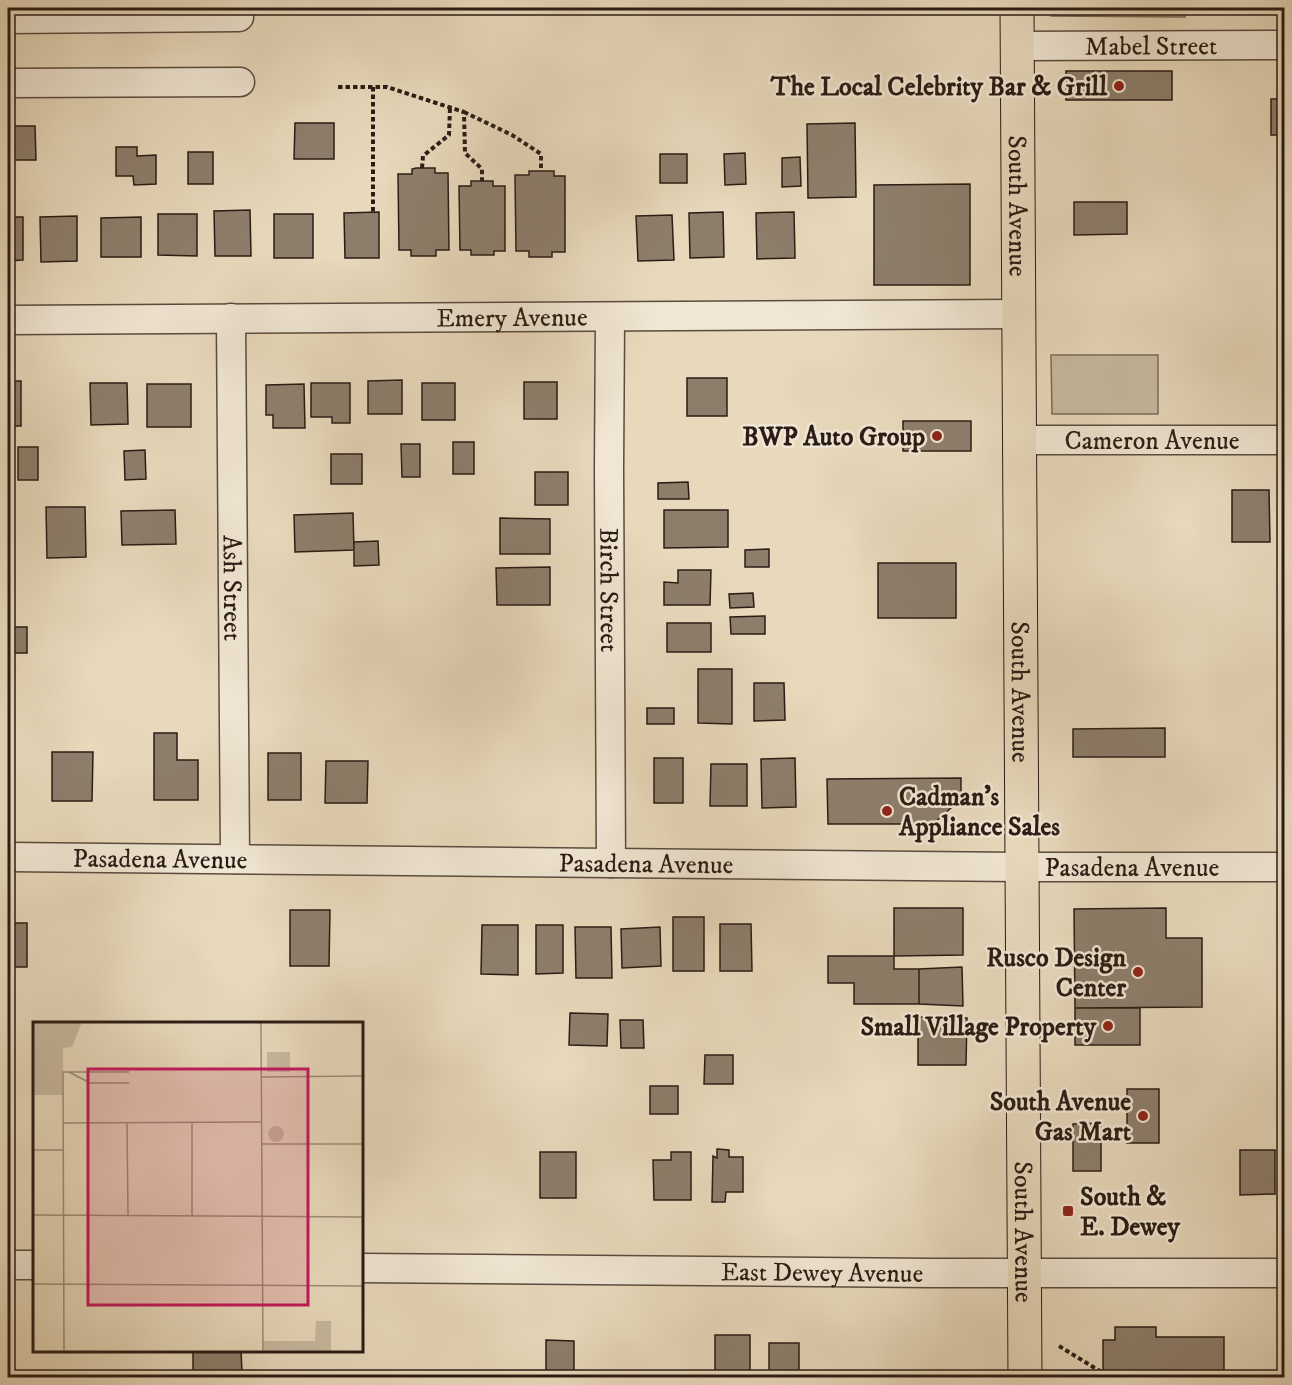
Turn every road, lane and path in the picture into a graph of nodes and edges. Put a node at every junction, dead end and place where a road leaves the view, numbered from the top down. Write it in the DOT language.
graph roads {
  1 [pos="1017,8"];
  2 [pos="239,17"];
  3 [pos="8,19"];
  4 [pos="1284,45"];
  5 [pos="1017,46"];
  6 [pos="240,82"];
  7 [pos="8,84"];
  8 [pos="338,87"];
  9 [pos="373,87"];
  10 [pos="450,108"];
  11 [pos="464,112"];
  12 [pos="422,168"];
  13 [pos="540,171"];
  14 [pos="482,181"];
  15 [pos="373,212"];
  16 [pos="1017,314"];
  17 [pos="610,316"];
  18 [pos="231,318"];
  19 [pos="8,320"];
  20 [pos="1018,440"];
  21 [pos="1284,440"];
  22 [pos="8,857"];
  23 [pos="235,859"];
  24 [pos="611,863"];
  25 [pos="1021,867"];
  26 [pos="1284,867"];
  27 [pos="8,1265"];
  28 [pos="33,1265"];
  29 [pos="363,1268"];
  30 [pos="1024,1273"];
  31 [pos="1284,1273"];
  32 [pos="1059,1346"];
  33 [pos="1103,1373"];
  34 [pos="1025,1377"];
  1 -- 5 [label="main road, South Avenue"];
  2 -- 3 [label="street"];
  4 -- 5 [label="street, Mabel Street"];
  5 -- 16 [label="main road, South Avenue"];
  6 -- 7 [label="street"];
  8 -- 9 [label="path"];
  9 -- 10 [label="path"];
  9 -- 15 [label="path"];
  10 -- 11 [label="path"];
  10 -- 12 [label="path"];
  11 -- 13 [label="path"];
  11 -- 14 [label="path"];
  16 -- 17 [label="street, Emery Avenue"];
  16 -- 20 [label="main road, South Avenue"];
  17 -- 18 [label="street, Emery Avenue"];
  17 -- 24 [label="street, Birch Street"];
  18 -- 19 [label="street, Emery Avenue"];
  18 -- 23 [label="street, Ash Street"];
  20 -- 21 [label="street, Cameron Avenue"];
  20 -- 25 [label="main road, South Avenue"];
  22 -- 23 [label="street, Pasadena Avenue"];
  23 -- 24 [label="street, Pasadena Avenue"];
  24 -- 25 [label="street, Pasadena Avenue"];
  25 -- 26 [label="street, Pasadena Avenue"];
  25 -- 30 [label="main road, South Avenue"];
  27 -- 28 [label="street"];
  29 -- 30 [label="street, East Dewey Avenue"];
  30 -- 31 [label="street, East Dewey Avenue"];
  30 -- 34 [label="main road, South Avenue"];
  32 -- 33 [label="path"];
}
